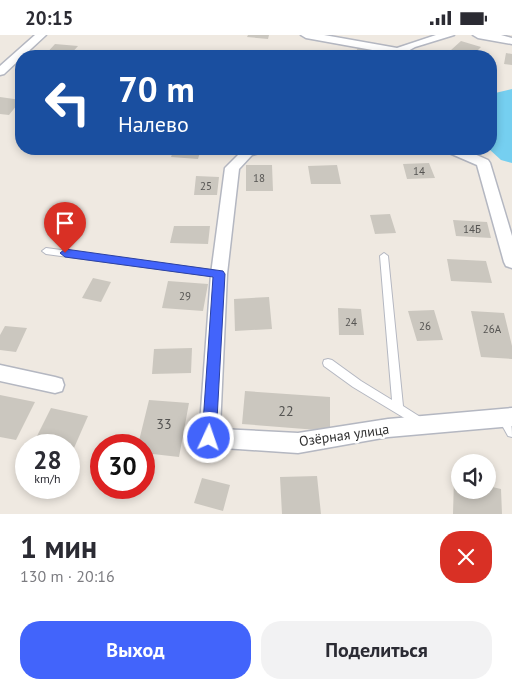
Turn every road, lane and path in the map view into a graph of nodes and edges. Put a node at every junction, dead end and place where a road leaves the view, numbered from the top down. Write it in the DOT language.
graph roads {
  1 [pos="41,35"];
  2 [pos="306,35"];
  3 [pos="449,35"];
  4 [pos="478,35"];
  5 [pos="512,41"];
  6 [pos="24,50"];
  7 [pos="375,50"];
  8 [pos="406,50"];
  9 [pos="15,58"];
  10 [pos="0,72"];
  11 [pos="244,155"];
  12 [pos="465,155"];
  13 [pos="46,251"];
  14 [pos="384,256"];
  15 [pos="512,262"];
  16 [pos="219,274"];
  17 [pos="328,363"];
  18 [pos="0,373"];
  19 [pos="55,385"];
  20 [pos="398,409"];
  21 [pos="509,422"];
  22 [pos="423,425"];
  1 -- 6 [label="street"];
  2 -- 7 [label="street"];
  3 -- 8 [label="street"];
  4 -- 5 [label="street"];
  9 -- 10 [label="street"];
  11 -- 16 [label="street, Озёрная улица"];
  12 -- 15 [label="street"];
  13 -- 16 [label="lane"];
  14 -- 20 [label="lane"];
  16 -- 22 [label="street, Озёрная улица"];
  17 -- 20 [label="lane"];
  18 -- 19 [label="street"];
  20 -- 22 [label="lane"];
  21 -- 22 [label="street, Озёрная улица"];
}
